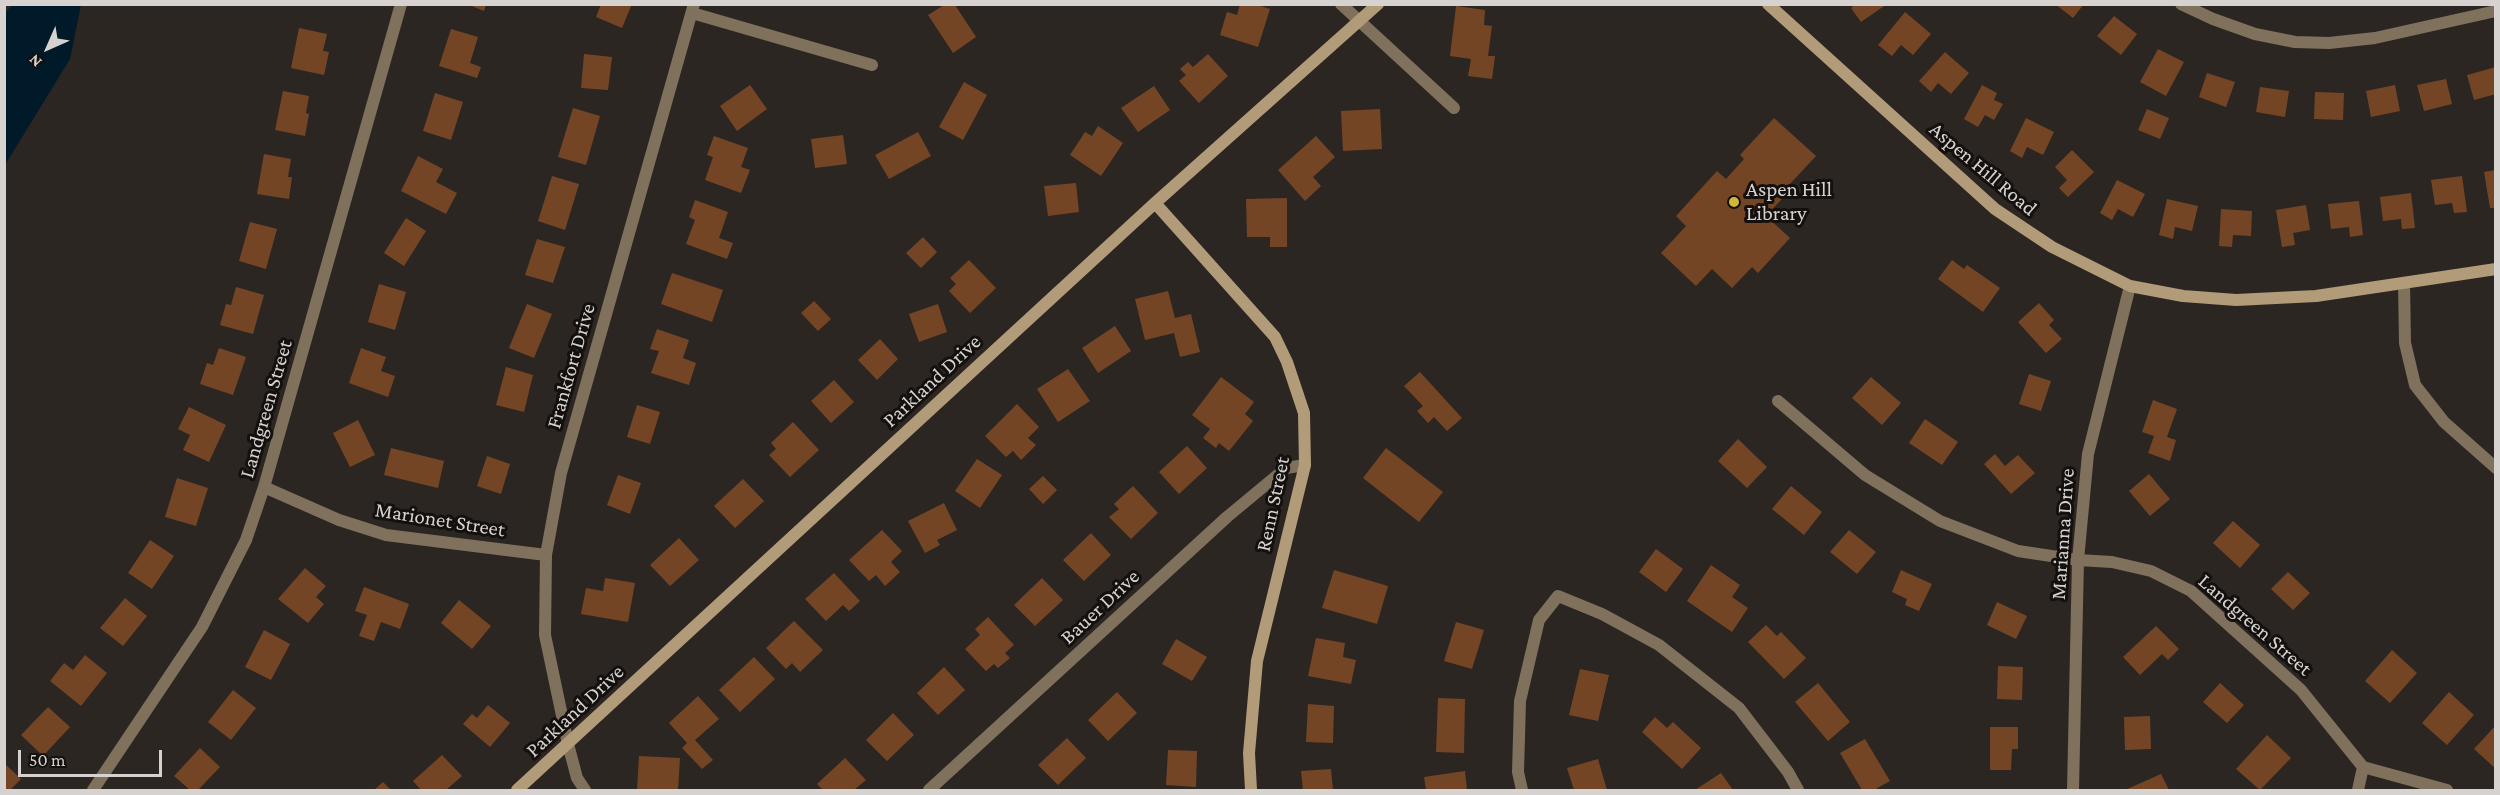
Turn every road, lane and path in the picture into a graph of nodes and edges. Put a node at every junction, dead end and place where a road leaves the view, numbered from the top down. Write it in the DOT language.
graph roads {
  1 [pos="401,4"];
  2 [pos="1341,4"];
  3 [pos="1378,4"];
  4 [pos="1768,4"];
  5 [pos="2181,4"];
  6 [pos="693,9"];
  7 [pos="2496,11"];
  8 [pos="1361,21"];
  9 [pos="872,65"];
  10 [pos="1454,108"];
  11 [pos="1155,203"];
  12 [pos="2496,269"];
  13 [pos="2404,283"];
  14 [pos="2130,286"];
  15 [pos="1778,401"];
  16 [pos="1305,465"];
  17 [pos="2496,468"];
  18 [pos="264,487"];
  19 [pos="546,555"];
  20 [pos="2078,561"];
  21 [pos="568,744"];
  22 [pos="2363,767"];
  23 [pos="93,790"];
  24 [pos="517,790"];
  25 [pos="585,790"];
  26 [pos="929,790"];
  27 [pos="1251,790"];
  28 [pos="1522,790"];
  29 [pos="1798,790"];
  30 [pos="2073,790"];
  31 [pos="2358,790"];
  32 [pos="2447,790"];
  1 -- 18 [label="street, Landgreen Street"];
  2 -- 8 [label="street"];
  3 -- 8 [label="street, Parkland Drive"];
  4 -- 14 [label="street, Aspen Hill Road"];
  5 -- 7 [label="street"];
  6 -- 9 [label="street"];
  6 -- 19 [label="street, Frankfort Drive"];
  8 -- 10 [label="street"];
  8 -- 11 [label="street, Parkland Drive"];
  11 -- 16 [label="street, Renn Street"];
  11 -- 21 [label="street, Parkland Drive"];
  12 -- 13 [label="street, Aspen Hill Road"];
  13 -- 14 [label="street, Aspen Hill Road"];
  13 -- 17 [label="street"];
  14 -- 20 [label="street, Marianna Drive"];
  15 -- 20 [label="street, Landgreen Street"];
  16 -- 26 [label="street, Bauer Drive"];
  16 -- 27 [label="street, Renn Street"];
  18 -- 19 [label="street, Marionet Street"];
  18 -- 23 [label="street, Landgreen Street"];
  19 -- 21 [label="street, Frankfort Drive"];
  20 -- 22 [label="street, Landgreen Street"];
  20 -- 30 [label="street, Marianna Drive"];
  21 -- 24 [label="street, Parkland Drive"];
  21 -- 25 [label="street, Frankfort Drive"];
  22 -- 31 [label="street"];
  22 -- 32 [label="street"];
  28 -- 29 [label="street"];
}
